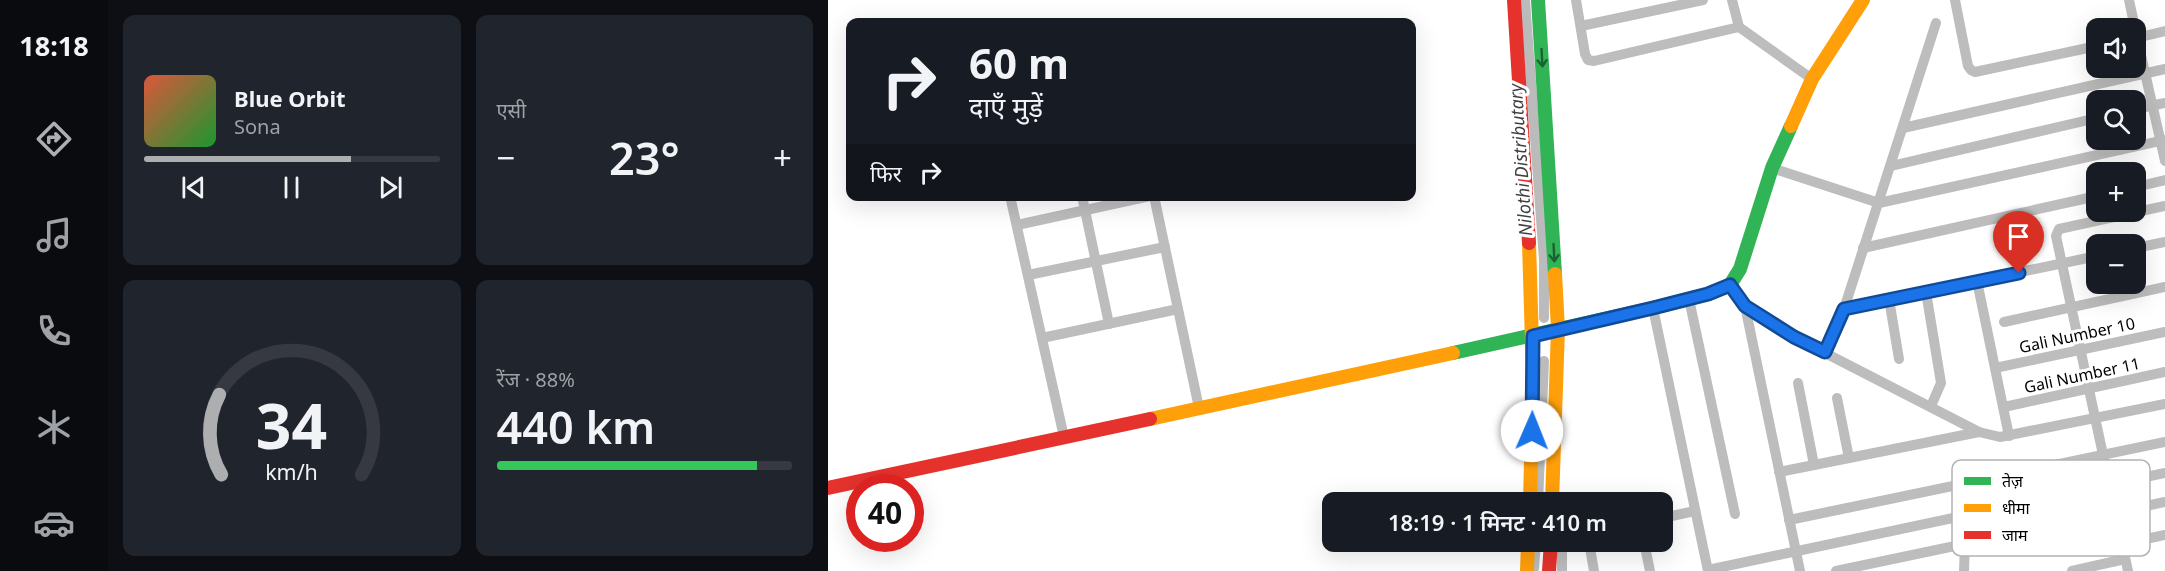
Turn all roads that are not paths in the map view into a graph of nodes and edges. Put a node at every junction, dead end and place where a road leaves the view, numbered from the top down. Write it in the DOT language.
graph roads {
  1 [pos="1514,0"];
  2 [pos="1538,0"];
  3 [pos="1576,0"];
  4 [pos="1703,0"];
  5 [pos="1732,0"];
  6 [pos="1863,0"];
  7 [pos="1955,0"];
  8 [pos="2129,0"];
  9 [pos="2133,18"];
  10 [pos="1936,23"];
  11 [pos="1581,26"];
  12 [pos="1739,27"];
  13 [pos="2165,31"];
  14 [pos="2146,33"];
  15 [pos="2086,48"];
  16 [pos="2165,69"];
  17 [pos="2146,73"];
  18 [pos="2123,78"];
  19 [pos="2146,78"];
  20 [pos="1812,79"];
  21 [pos="2165,103"];
  22 [pos="2152,105"];
  23 [pos="2146,106"];
  24 [pos="2086,121"];
  25 [pos="1903,128"];
  26 [pos="2162,141"];
  27 [pos="2165,161"];
  28 [pos="1891,166"];
  29 [pos="1772,168"];
  30 [pos="2165,180"];
  31 [pos="2146,185"];
  32 [pos="2086,198"];
  33 [pos="1011,201"];
  34 [pos="1083,201"];
  35 [pos="1130,201"];
  36 [pos="1153,201"];
  37 [pos="1879,203"];
  38 [pos="2165,206"];
  39 [pos="1085,211"];
  40 [pos="1017,225"];
  41 [pos="2165,242"];
  42 [pos="2146,246"];
  43 [pos="1165,248"];
  44 [pos="1863,248"];
  45 [pos="2086,259"];
  46 [pos="1096,261"];
  47 [pos="2062,264"];
  48 [pos="1028,275"];
  49 [pos="1977,281"];
  50 [pos="1730,285"];
  51 [pos="2165,287"];
  52 [pos="1926,292"];
  53 [pos="1689,298"];
  54 [pos="1889,299"];
  55 [pos="1745,306"];
  56 [pos="2071,306"];
  57 [pos="1653,308"];
  58 [pos="1178,309"];
  59 [pos="1844,309"];
  60 [pos="2004,322"];
  61 [pos="1109,324"];
  62 [pos="1558,329"];
  63 [pos="2165,332"];
  64 [pos="1533,336"];
  65 [pos="1042,338"];
  66 [pos="2080,350"];
  67 [pos="1825,352"];
  68 [pos="1899,359"];
  69 [pos="1995,368"];
  70 [pos="2165,372"];
  71 [pos="1798,383"];
  72 [pos="2089,389"];
  73 [pos="1837,398"];
  74 [pos="2165,404"];
  75 [pos="1931,406"];
  76 [pos="2004,406"];
  77 [pos="1198,408"];
  78 [pos="2095,419"];
  79 [pos="1979,432"];
  80 [pos="2009,436"];
  81 [pos="1064,437"];
  82 [pos="2165,442"];
  83 [pos="2103,455"];
  84 [pos="1849,458"];
  85 [pos="2079,460"];
  86 [pos="2104,460"];
  87 [pos="1814,465"];
  88 [pos="1779,472"];
  89 [pos="2165,473"];
  90 [pos="2150,476"];
  91 [pos="1952,487"];
  92 [pos="828,488"];
  93 [pos="1530,492"];
  94 [pos="1552,492"];
  95 [pos="2165,502"];
  96 [pos="2150,505"];
  97 [pos="1695,511"];
  98 [pos="1735,513"];
  99 [pos="1673,516"];
  100 [pos="1952,518"];
  101 [pos="1789,520"];
  102 [pos="2165,535"];
  103 [pos="2150,538"];
  104 [pos="1952,547"];
  105 [pos="1795,550"];
  106 [pos="1528,552"];
  107 [pos="1550,552"];
  108 [pos="1562,552"];
  109 [pos="1591,552"];
  110 [pos="1646,552"];
  111 [pos="1965,556"];
  112 [pos="2124,556"];
  113 [pos="2125,560"];
  114 [pos="1708,570"];
  115 [pos="1527,571"];
  116 [pos="1549,571"];
  117 [pos="1562,571"];
  118 [pos="1594,571"];
  119 [pos="1650,571"];
  120 [pos="1800,571"];
  121 [pos="1836,571"];
  122 [pos="1964,571"];
  123 [pos="2072,571"];
  124 [pos="2128,571"];
  1 -- 64 [label="street"];
  2 -- 62 [label="street, one-way"];
  3 -- 11 [label="street"];
  4 -- 11 [label="street"];
  5 -- 12 [label="street"];
  6 -- 20 [label="street"];
  7 -- 15 [label="street"];
  8 -- 9 [label="street"];
  10 -- 25 [label="street"];
  11 -- 12 [label="street"];
  12 -- 20 [label="street"];
  13 -- 14 [label="street"];
  16 -- 17 [label="street"];
  18 -- 25 [label="street"];
  19 -- 22 [label="street"];
  20 -- 29 [label="street"];
  21 -- 22 [label="street"];
  22 -- 23 [label="street"];
  22 -- 26 [label="street"];
  24 -- 28 [label="street"];
  25 -- 28 [label="street"];
  26 -- 27 [label="street"];
  26 -- 37 [label="street"];
  28 -- 37 [label="street"];
  29 -- 37 [label="street"];
  29 -- 50 [label="street"];
  30 -- 31 [label="street"];
  32 -- 44 [label="street"];
  33 -- 40 [label="street"];
  34 -- 39 [label="street"];
  35 -- 39 [label="street"];
  36 -- 43 [label="street"];
  37 -- 44 [label="street"];
  38 -- 47 [label="street"];
  39 -- 40 [label="street"];
  39 -- 46 [label="street"];
  40 -- 48 [label="street"];
  41 -- 42 [label="street"];
  43 -- 46 [label="street"];
  43 -- 58 [label="street"];
  44 -- 59 [label="street"];
  45 -- 47 [label="street"];
  46 -- 48 [label="street"];
  46 -- 61 [label="street"];
  47 -- 49 [label="street"];
  47 -- 56 [label="street"];
  48 -- 65 [label="street"];
  49 -- 52 [label="street"];
  49 -- 69 [label="street"];
  50 -- 53 [label="street"];
  50 -- 55 [label="street"];
  51 -- 56 [label="street"];
  52 -- 54 [label="street"];
  52 -- 75 [label="street"];
  53 -- 57 [label="street"];
  53 -- 98 [label="street"];
  54 -- 59 [label="street"];
  54 -- 68 [label="street"];
  55 -- 67 [label="street"];
  55 -- 88 [label="street"];
  56 -- 60 [label="street"];
  56 -- 66 [label="street"];
  57 -- 62 [label="street"];
  57 -- 97 [label="street"];
  58 -- 61 [label="street"];
  58 -- 77 [label="street"];
  59 -- 67 [label="street"];
  61 -- 65 [label="street"];
  62 -- 64 [label="street"];
  62 -- 94 [label="street"];
  63 -- 66 [label="street, Gali Number 10"];
  64 -- 77 [label="street"];
  64 -- 93 [label="street"];
  65 -- 81 [label="street"];
  66 -- 69 [label="street, Gali Number 10"];
  66 -- 72 [label="street"];
  67 -- 75 [label="street"];
  69 -- 76 [label="street"];
  70 -- 72 [label="street, Gali Number 11"];
  71 -- 87 [label="street"];
  72 -- 76 [label="street, Gali Number 11"];
  72 -- 78 [label="street"];
  73 -- 84 [label="street"];
  74 -- 78 [label="street"];
  75 -- 79 [label="street"];
  76 -- 80 [label="street"];
  77 -- 81 [label="street"];
  78 -- 80 [label="street"];
  78 -- 83 [label="street"];
  79 -- 80 [label="street"];
  79 -- 84 [label="street"];
  81 -- 92 [label="street"];
  82 -- 83 [label="street"];
  83 -- 85 [label="street"];
  83 -- 86 [label="street"];
  84 -- 87 [label="street"];
  87 -- 88 [label="street"];
  88 -- 101 [label="street"];
  89 -- 90 [label="street"];
  91 -- 101 [label="street"];
  95 -- 96 [label="street"];
  97 -- 99 [label="street"];
  97 -- 114 [label="street"];
  100 -- 105 [label="street"];
  101 -- 105 [label="street"];
  102 -- 103 [label="street"];
  104 -- 121 [label="street"];
  105 -- 114 [label="street"];
  105 -- 120 [label="street"];
  106 -- 115 [label="street"];
  107 -- 116 [label="street"];
  108 -- 117 [label="street"];
  109 -- 118 [label="street"];
  110 -- 119 [label="street"];
  111 -- 122 [label="street"];
  112 -- 113 [label="street"];
  113 -- 123 [label="street"];
  113 -- 124 [label="street"];
}
